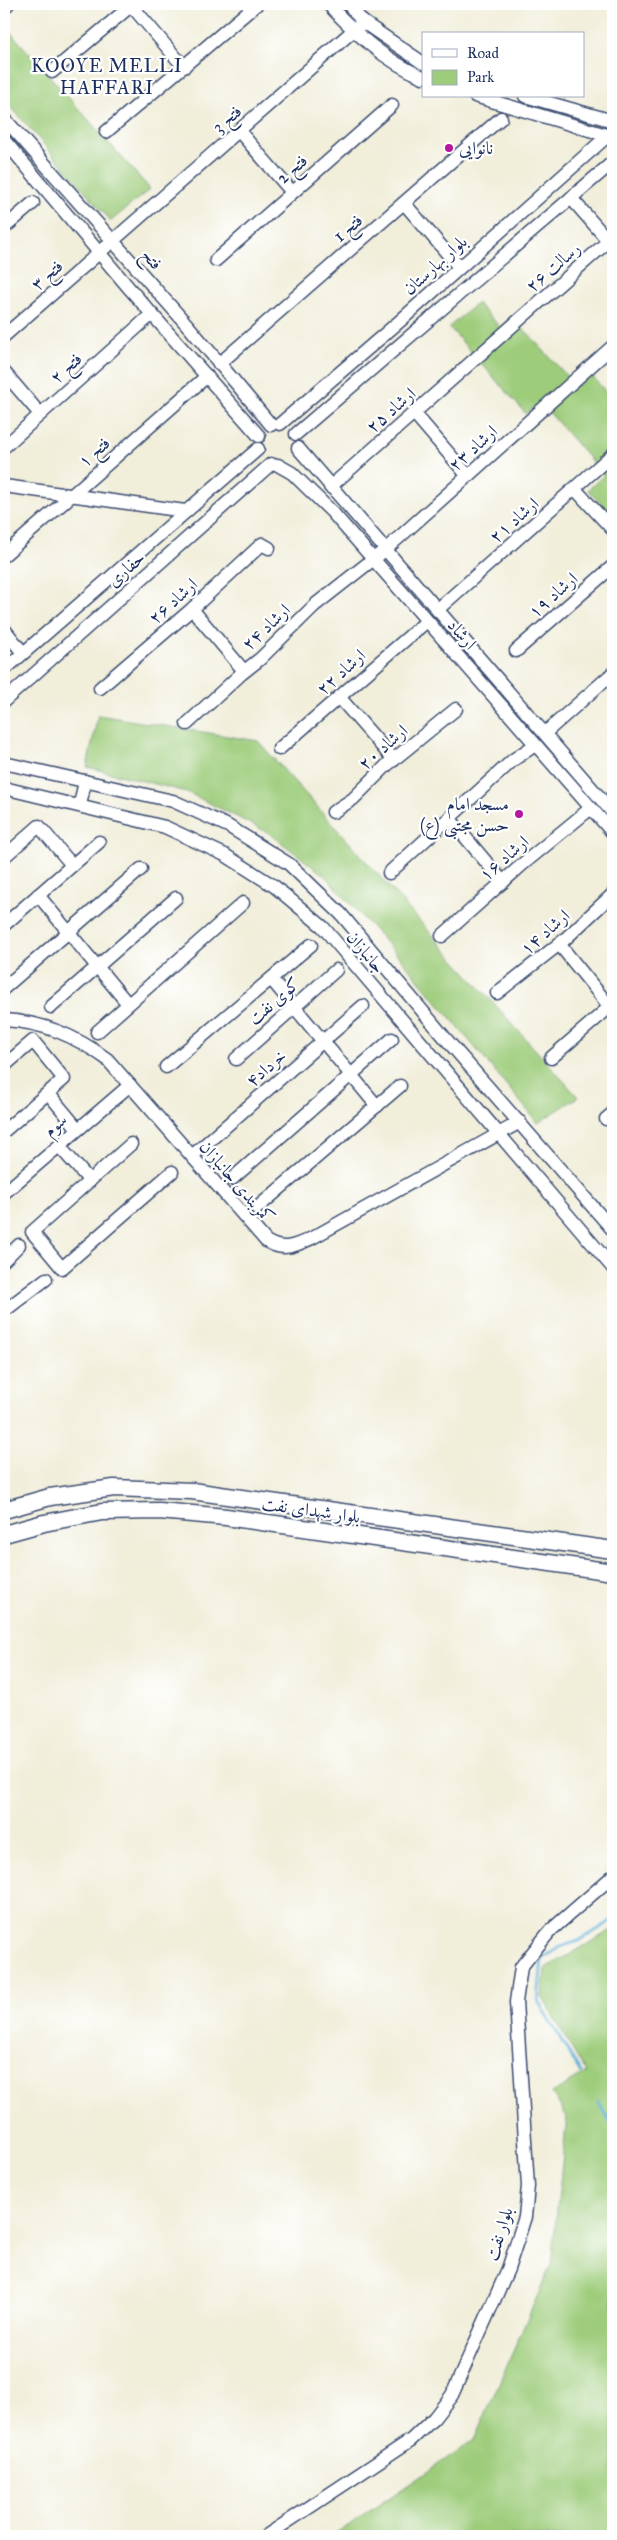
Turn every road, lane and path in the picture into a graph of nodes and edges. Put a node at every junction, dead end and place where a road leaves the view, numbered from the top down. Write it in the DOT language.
graph roads {
  1 [pos="8,4"];
  2 [pos="132,4"];
  3 [pos="257,4"];
  4 [pos="328,4"];
  5 [pos="348,4"];
  6 [pos="4,8"];
  7 [pos="364,22"];
  8 [pos="354,32"];
  9 [pos="422,62"];
  10 [pos="184,67"];
  11 [pos="52,72"];
  12 [pos="422,76"];
  13 [pos="482,98"];
  14 [pos="532,98"];
  15 [pos="392,105"];
  16 [pos="4,118"];
  17 [pos="501,118"];
  18 [pos="613,121"];
  19 [pos="239,131"];
  20 [pos="106,132"];
  21 [pos="612,134"];
  22 [pos="4,140"];
  23 [pos="613,162"];
  24 [pos="292,192"];
  25 [pos="571,198"];
  26 [pos="33,203"];
  27 [pos="404,203"];
  28 [pos="4,228"];
  29 [pos="612,241"];
  30 [pos="113,242"];
  31 [pos="99,252"];
  32 [pos="216,260"];
  33 [pos="459,267"];
  34 [pos="152,314"];
  35 [pos="4,336"];
  36 [pos="613,346"];
  37 [pos="474,359"];
  38 [pos="219,364"];
  39 [pos="4,372"];
  40 [pos="207,376"];
  41 [pos="414,413"];
  42 [pos="40,414"];
  43 [pos="275,425"];
  44 [pos="296,434"];
  45 [pos="259,443"];
  46 [pos="4,447"];
  47 [pos="298,448"];
  48 [pos="613,454"];
  49 [pos="275,464"];
  50 [pos="468,476"];
  51 [pos="4,486"];
  52 [pos="330,487"];
  53 [pos="575,489"];
  54 [pos="71,495"];
  55 [pos="185,511"];
  56 [pos="613,530"];
  57 [pos="269,548"];
  58 [pos="385,550"];
  59 [pos="4,555"];
  60 [pos="373,559"];
  61 [pos="613,566"];
  62 [pos="192,609"];
  63 [pos="437,610"];
  64 [pos="427,621"];
  65 [pos="4,628"];
  66 [pos="516,651"];
  67 [pos="24,653"];
  68 [pos="4,670"];
  69 [pos="244,671"];
  70 [pos="613,673"];
  71 [pos="100,688"];
  72 [pos="339,698"];
  73 [pos="4,701"];
  74 [pos="456,709"];
  75 [pos="186,724"];
  76 [pos="545,733"];
  77 [pos="535,745"];
  78 [pos="279,749"];
  79 [pos="394,760"];
  80 [pos="4,763"];
  81 [pos="575,768"];
  82 [pos="564,778"];
  83 [pos="86,781"];
  84 [pos="4,788"];
  85 [pos="80,805"];
  86 [pos="591,808"];
  87 [pos="333,812"];
  88 [pos="613,813"];
  89 [pos="450,819"];
  90 [pos="613,833"];
  91 [pos="99,842"];
  92 [pos="4,857"];
  93 [pos="72,865"];
  94 [pos="142,870"];
  95 [pos="389,873"];
  96 [pos="503,882"];
  97 [pos="613,894"];
  98 [pos="38,895"];
  99 [pos="176,898"];
  100 [pos="243,903"];
  101 [pos="4,925"];
  102 [pos="68,932"];
  103 [pos="442,936"];
  104 [pos="559,944"];
  105 [pos="311,945"];
  106 [pos="97,967"];
  107 [pos="336,970"];
  108 [pos="270,979"];
  109 [pos="4,988"];
  110 [pos="497,994"];
  111 [pos="128,1004"];
  112 [pos="612,1005"];
  113 [pos="363,1006"];
  114 [pos="51,1007"];
  115 [pos="294,1007"];
  116 [pos="4,1020"];
  117 [pos="97,1032"];
  118 [pos="392,1039"];
  119 [pos="323,1041"];
  120 [pos="551,1058"];
  121 [pos="236,1059"];
  122 [pos="4,1066"];
  123 [pos="166,1067"];
  124 [pos="351,1075"];
  125 [pos="130,1085"];
  126 [pos="400,1086"];
  127 [pos="48,1093"];
  128 [pos="377,1106"];
  129 [pos="520,1122"];
  130 [pos="78,1129"];
  131 [pos="4,1131"];
  132 [pos="498,1135"];
  133 [pos="131,1144"];
  134 [pos="58,1146"];
  135 [pos="192,1156"];
  136 [pos="172,1172"];
  137 [pos="232,1179"];
  138 [pos="90,1181"];
  139 [pos="4,1192"];
  140 [pos="257,1208"];
  141 [pos="613,1230"];
  142 [pos="20,1245"];
  143 [pos="4,1260"];
  144 [pos="613,1268"];
  145 [pos="46,1279"];
  146 [pos="4,1311"];
  147 [pos="4,1510"];
  148 [pos="4,1534"];
  149 [pos="613,1550"];
  150 [pos="613,1572"];
  151 [pos="613,1876"];
  152 [pos="266,2536"];
  1 -- 6 [label="street"];
  2 -- 10 [label="street"];
  2 -- 11 [label="street"];
  3 -- 10 [label="street"];
  4 -- 8 [label="street"];
  5 -- 7 [label="street"];
  7 -- 8 [label="street, فتح 3"];
  7 -- 9 [label="street"];
  8 -- 12 [label="street"];
  8 -- 19 [label="street, فتح 3"];
  10 -- 20 [label="street"];
  13 -- 21 [label="street"];
  14 -- 18 [label="street"];
  15 -- 24 [label="street, فتح 2"];
  16 -- 30 [label="street, فتح"];
  17 -- 27 [label="street, فتح 1"];
  19 -- 24 [label="street"];
  19 -- 30 [label="street, فتح 3"];
  21 -- 33 [label="street, بلوار بهارستان"];
  22 -- 31 [label="street, فتح"];
  23 -- 25 [label="street"];
  24 -- 32 [label="street, فتح 2"];
  25 -- 29 [label="street"];
  25 -- 44 [label="street"];
  26 -- 28 [label="street"];
  27 -- 33 [label="street"];
  27 -- 38 [label="street, فتح 1"];
  29 -- 37 [label="street, رسالت ۲۶"];
  30 -- 31 [label="street, فتح ۳"];
  30 -- 38 [label="street, فتح"];
  31 -- 34 [label="street, فتح"];
  31 -- 35 [label="street, فتح ۳"];
  33 -- 43 [label="street, بلوار بهارستان"];
  34 -- 40 [label="street, فتح"];
  34 -- 42 [label="street, فتح ۲"];
  36 -- 50 [label="street, ارشاد ۲۳"];
  37 -- 41 [label="street, ارشاد ۲۵"];
  38 -- 43 [label="street, فتح"];
  39 -- 42 [label="street"];
  40 -- 45 [label="street, فتح"];
  40 -- 54 [label="street, فتح ۱"];
  41 -- 50 [label="street"];
  41 -- 52 [label="street, ارشاد ۲۵"];
  42 -- 46 [label="street, فتح ۲"];
  43 -- 44 [label="street"];
  43 -- 45 [label="street"];
  44 -- 47 [label="street"];
  45 -- 49 [label="street"];
  45 -- 55 [label="street, حفاری"];
  47 -- 49 [label="street"];
  47 -- 52 [label="street, ارشاد"];
  48 -- 53 [label="street, ارشاد ۲۱"];
  49 -- 60 [label="street, ارشاد"];
  49 -- 73 [label="street, حفاری"];
  50 -- 58 [label="street, ارشاد ۲۳"];
  51 -- 54 [label="street"];
  52 -- 58 [label="street, ارشاد"];
  53 -- 56 [label="street"];
  53 -- 63 [label="street, ارشاد ۲۱"];
  54 -- 55 [label="street"];
  54 -- 59 [label="street, فتح ۱"];
  55 -- 67 [label="street, حفاری"];
  57 -- 62 [label="street, ارشاد ۲۶"];
  58 -- 60 [label="street, ارشاد ۲۳"];
  58 -- 63 [label="street, ارشاد"];
  60 -- 64 [label="street, ارشاد"];
  60 -- 69 [label="street, ارشاد ۲۴"];
  61 -- 66 [label="street, ارشاد ۱۹"];
  62 -- 69 [label="street"];
  62 -- 71 [label="street, ارشاد ۲۶"];
  63 -- 76 [label="street, ارشاد"];
  64 -- 72 [label="street, ارشاد ۲۲"];
  64 -- 77 [label="street, ارشاد"];
  65 -- 67 [label="street"];
  67 -- 68 [label="street, حفاری"];
  69 -- 75 [label="street, ارشاد ۲۴"];
  70 -- 76 [label="street"];
  72 -- 78 [label="street, ارشاد ۲۲"];
  72 -- 79 [label="street"];
  74 -- 79 [label="street, ارشاد ۲۰"];
  76 -- 81 [label="street, ارشاد"];
  77 -- 82 [label="street, ارشاد"];
  77 -- 89 [label="street"];
  79 -- 87 [label="street, ارشاد ۲۰"];
  80 -- 83 [label="street, جانبازان"];
  81 -- 82 [label="street"];
  81 -- 88 [label="street, ارشاد"];
  82 -- 86 [label="street, ارشاد"];
  83 -- 85 [label="street"];
  83 -- 129 [label="street, جانبازان"];
  84 -- 85 [label="street, جانبازان"];
  85 -- 132 [label="street, جانبازان"];
  86 -- 90 [label="street, ارشاد"];
  86 -- 96 [label="street, ارشاد ۱۶"];
  89 -- 95 [label="street"];
  89 -- 96 [label="street"];
  91 -- 93 [label="street"];
  92 -- 93 [label="street"];
  93 -- 98 [label="street"];
  94 -- 102 [label="street"];
  96 -- 103 [label="street, ارشاد ۱۶"];
  97 -- 104 [label="street, ارشاد ۱۴"];
  98 -- 101 [label="street"];
  98 -- 102 [label="street"];
  99 -- 106 [label="street"];
  100 -- 111 [label="street"];
  102 -- 106 [label="street"];
  102 -- 109 [label="street"];
  104 -- 110 [label="street, ارشاد ۱۴"];
  104 -- 112 [label="street"];
  105 -- 108 [label="street"];
  106 -- 111 [label="street"];
  106 -- 114 [label="street"];
  107 -- 115 [label="street, کوی نفت"];
  108 -- 115 [label="street"];
  108 -- 123 [label="street"];
  111 -- 117 [label="street"];
  112 -- 120 [label="street"];
  113 -- 119 [label="street, خرداد۴"];
  115 -- 119 [label="street"];
  115 -- 121 [label="street, کوی نفت"];
  116 -- 125 [label="street, کمربندی جانبازان"];
  118 -- 124 [label="street"];
  119 -- 124 [label="street"];
  119 -- 135 [label="street, خرداد۴"];
  122 -- 127 [label="street"];
  124 -- 128 [label="street"];
  124 -- 137 [label="street"];
  125 -- 130 [label="street, سوم"];
  125 -- 135 [label="street, کمربندی جانبازان"];
  126 -- 128 [label="street"];
  127 -- 130 [label="street"];
  127 -- 131 [label="street"];
  128 -- 140 [label="street"];
  129 -- 132 [label="street, کمربندی جانبازان"];
  129 -- 141 [label="street, جانبازان"];
  130 -- 134 [label="street, سوم"];
  132 -- 135 [label="street, کمربندی جانبازان"];
  132 -- 144 [label="street, جانبازان"];
  133 -- 138 [label="street"];
  134 -- 138 [label="street"];
  134 -- 139 [label="street, سوم"];
  136 -- 138 [label="street"];
  142 -- 143 [label="street"];
  145 -- 146 [label="street"];
  147 -- 149 [label="main road, بلوار شهدای نفت"];
  148 -- 150 [label="main road, بلوار شهدای نفت"];
  151 -- 152 [label="street, بلوار نفت"];
}
